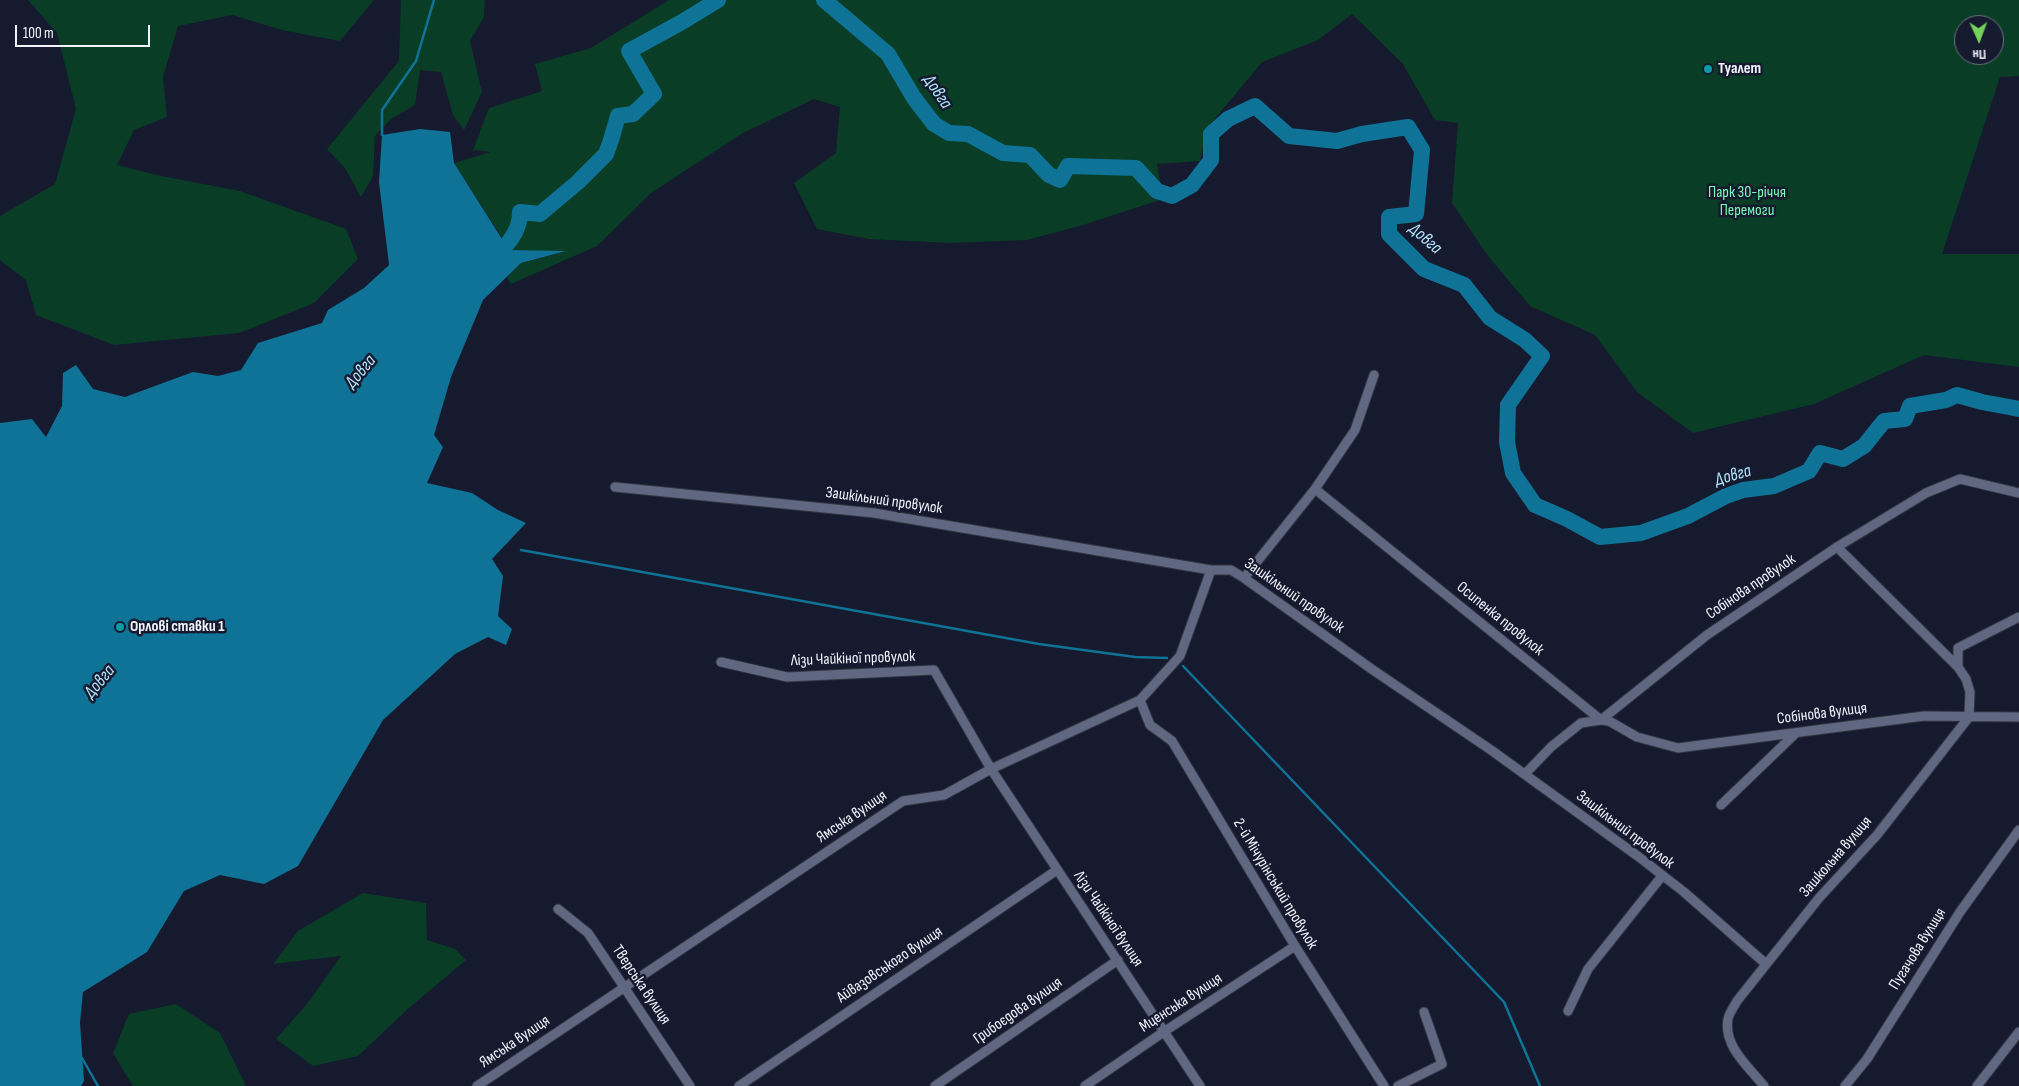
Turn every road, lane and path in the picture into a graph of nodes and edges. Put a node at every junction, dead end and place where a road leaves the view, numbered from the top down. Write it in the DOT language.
graph roads {
  1 [pos="1374,375"];
  2 [pos="615,487"];
  3 [pos="1315,490"];
  4 [pos="2019,493"];
  5 [pos="1837,547"];
  6 [pos="1211,570"];
  7 [pos="1244,578"];
  8 [pos="2019,617"];
  9 [pos="721,662"];
  10 [pos="1958,667"];
  11 [pos="1140,700"];
  12 [pos="1970,717"];
  13 [pos="2019,718"];
  14 [pos="1601,720"];
  15 [pos="1796,732"];
  16 [pos="1678,748"];
  17 [pos="991,769"];
  18 [pos="1525,774"];
  19 [pos="1721,805"];
  20 [pos="2019,830"];
  21 [pos="1057,870"];
  22 [pos="1662,876"];
  23 [pos="558,909"];
  24 [pos="1295,946"];
  25 [pos="1118,960"];
  26 [pos="1766,964"];
  27 [pos="624,987"];
  28 [pos="1568,1011"];
  29 [pos="1424,1012"];
  30 [pos="1165,1031"];
  31 [pos="2019,1032"];
  32 [pos="477,1086"];
  33 [pos="690,1086"];
  34 [pos="739,1086"];
  35 [pos="935,1086"];
  36 [pos="1085,1086"];
  37 [pos="1200,1086"];
  38 [pos="1384,1086"];
  39 [pos="1398,1086"];
  40 [pos="1764,1086"];
  41 [pos="1845,1086"];
  42 [pos="1977,1086"];
  1 -- 3 [label="street"];
  2 -- 6 [label="street, Зашкільний провулок"];
  3 -- 7 [label="street"];
  3 -- 14 [label="street, Осипенка провулок"];
  4 -- 5 [label="street, Собінова провулок"];
  5 -- 10 [label="street"];
  5 -- 14 [label="street, Собінова провулок"];
  6 -- 7 [label="street, Зашкільний провулок"];
  6 -- 11 [label="street, Ямська вулиця"];
  7 -- 18 [label="street, Зашкільний провулок"];
  8 -- 10 [label="street"];
  9 -- 17 [label="street, Лізи Чайкіної провулок"];
  10 -- 12 [label="street"];
  11 -- 17 [label="street, Ямська вулиця"];
  11 -- 24 [label="street, 2-й Мічурінський провулок"];
  12 -- 13 [label="street"];
  12 -- 15 [label="street, Собінова вулиця"];
  12 -- 26 [label="street, Зашкольна вулиця"];
  14 -- 16 [label="street, Осипенка провулок"];
  14 -- 18 [label="street, Собінова провулок"];
  15 -- 16 [label="street, Собінова вулиця"];
  15 -- 19 [label="street"];
  17 -- 21 [label="street, Лізи Чайкіної вулиця"];
  17 -- 27 [label="street, Ямська вулиця"];
  18 -- 22 [label="street, Зашкільний провулок"];
  20 -- 41 [label="street, Пугачова вулиця"];
  21 -- 25 [label="street, Лізи Чайкіної вулиця"];
  21 -- 34 [label="street, Айвазовського вулиця"];
  22 -- 26 [label="street, Зашкільний провулок"];
  22 -- 28 [label="street"];
  23 -- 27 [label="street, Тверська вулиця"];
  24 -- 30 [label="street, Мценська вулиця"];
  24 -- 38 [label="street, 2-й Мічурінський провулок"];
  25 -- 30 [label="street, Лізи Чайкіної вулиця"];
  25 -- 35 [label="street, Грибоєдова вулиця"];
  26 -- 40 [label="street, Зашкольна вулиця"];
  27 -- 32 [label="street, Ямська вулиця"];
  27 -- 33 [label="street, Тверська вулиця"];
  29 -- 39 [label="street"];
  30 -- 36 [label="street, Мценська вулиця"];
  30 -- 37 [label="street, Лізи Чайкіної вулиця"];
  31 -- 42 [label="street"];
}
